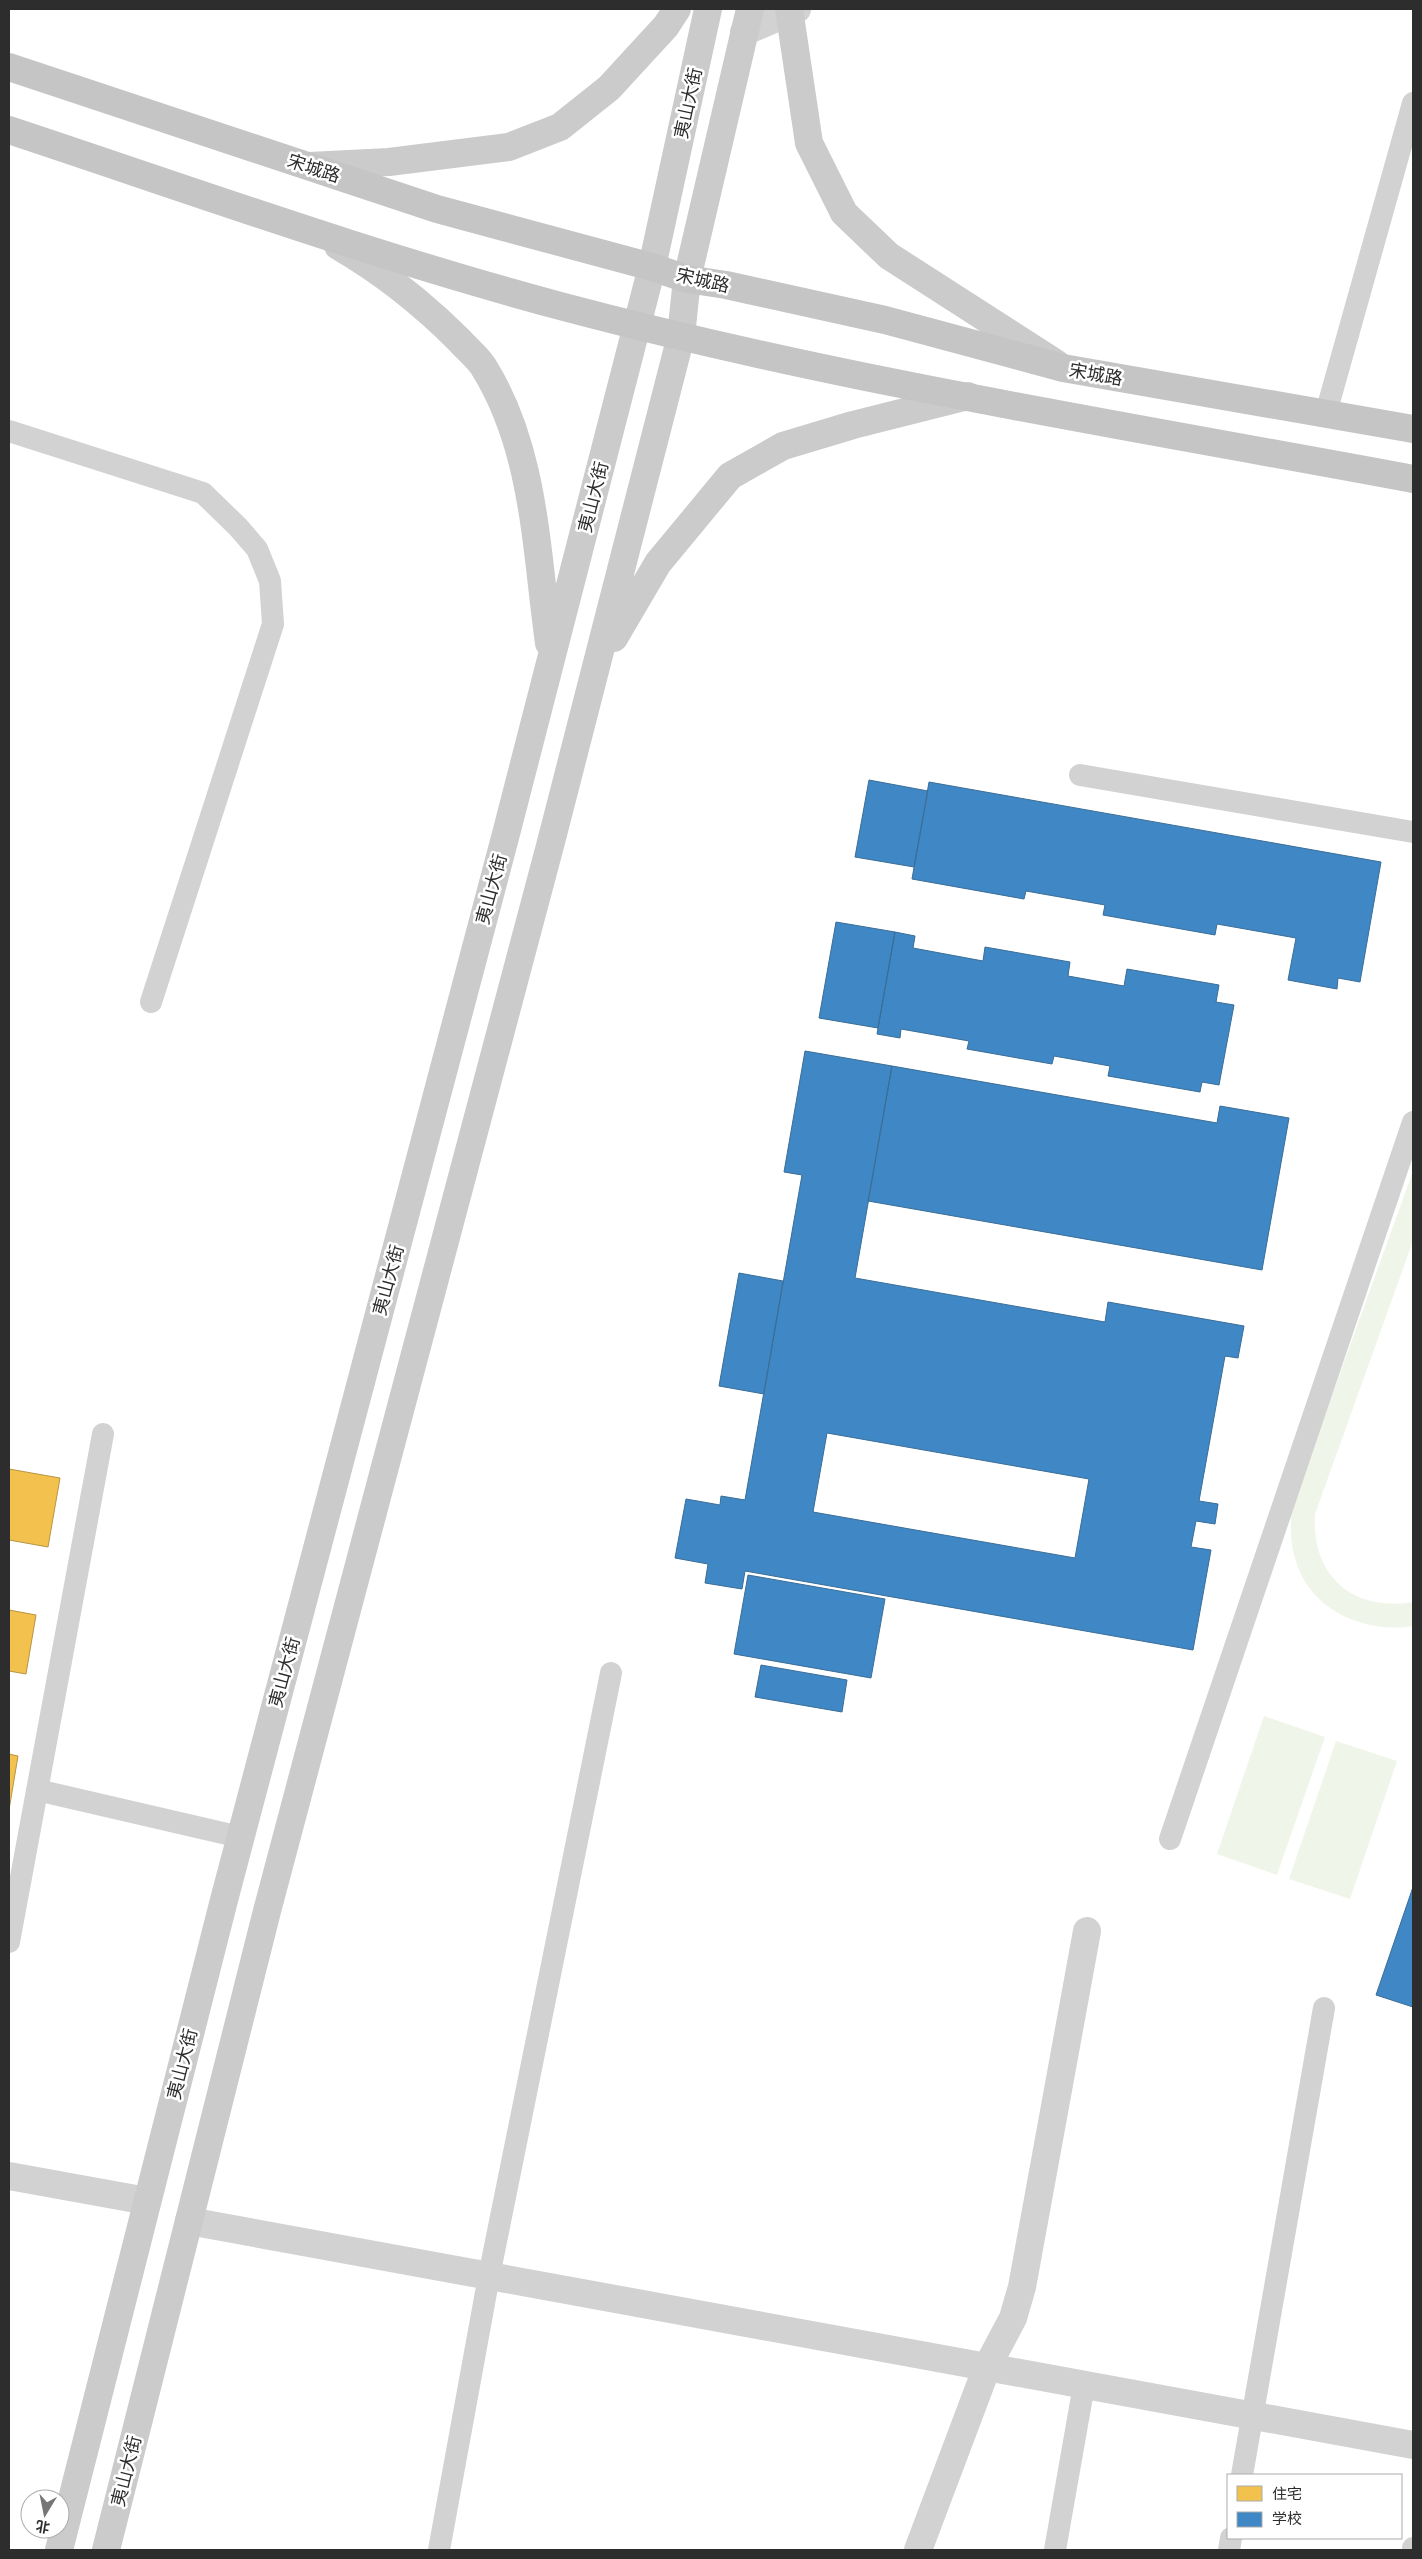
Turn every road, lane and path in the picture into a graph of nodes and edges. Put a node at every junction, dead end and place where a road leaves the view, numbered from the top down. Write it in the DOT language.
graph roads {
  1 [pos="677,9"];
  2 [pos="708,9"];
  3 [pos="792,10"];
  4 [pos="747,20"];
  5 [pos="9,67"];
  6 [pos="1413,103"];
  7 [pos="9,130"];
  8 [pos="308,166"];
  9 [pos="316,232"];
  10 [pos="652,267"];
  11 [pos="687,279"];
  12 [pos="637,325"];
  13 [pos="681,336"];
  14 [pos="1063,368"];
  15 [pos="968,396"];
  16 [pos="1326,413"];
  17 [pos="1413,429"];
  18 [pos="9,431"];
  19 [pos="1413,479"];
  20 [pos="551,658"];
  21 [pos="595,672"];
  22 [pos="1080,775"];
  23 [pos="1413,832"];
  24 [pos="151,1002"];
  25 [pos="1413,1122"];
  26 [pos="103,1434"];
  27 [pos="611,1673"];
  28 [pos="37,1790"];
  29 [pos="240,1837"];
  30 [pos="1170,1838"];
  31 [pos="1087,1931"];
  32 [pos="9,1942"];
  33 [pos="1324,2008"];
  34 [pos="9,2176"];
  35 [pos="148,2201"];
  36 [pos="189,2221"];
  37 [pos="489,2276"];
  38 [pos="987,2367"];
  39 [pos="1084,2385"];
  40 [pos="1253,2415"];
  41 [pos="1413,2445"];
  42 [pos="1242,2474"];
  43 [pos="59,2550"];
  44 [pos="106,2550"];
  45 [pos="438,2550"];
  46 [pos="918,2550"];
  47 [pos="1055,2550"];
  1 -- 8 [label="main road"];
  2 -- 10 [label="main road, 夷山大街"];
  3 -- 4 [label="street"];
  3 -- 14 [label="main road"];
  4 -- 11 [label="main road, 夷山大街"];
  5 -- 8 [label="main road, 宋城路"];
  6 -- 16 [label="lane"];
  7 -- 9 [label="main road"];
  8 -- 10 [label="main road, 宋城路"];
  9 -- 12 [label="main road"];
  9 -- 20 [label="main road"];
  10 -- 11 [label="main road, 宋城路"];
  10 -- 12 [label="main road, 夷山大街"];
  11 -- 13 [label="main road, 夷山大街"];
  11 -- 14 [label="main road, 宋城路"];
  12 -- 13 [label="main road"];
  12 -- 20 [label="main road, 夷山大街"];
  13 -- 15 [label="main road"];
  13 -- 21 [label="main road, 夷山大街"];
  14 -- 16 [label="main road, 宋城路"];
  15 -- 19 [label="main road"];
  15 -- 21 [label="main road"];
  16 -- 17 [label="main road, 宋城路"];
  18 -- 24 [label="lane"];
  20 -- 29 [label="main road, 夷山大街"];
  21 -- 36 [label="main road, 夷山大街"];
  22 -- 23 [label="lane"];
  25 -- 30 [label="lane"];
  26 -- 28 [label="lane"];
  27 -- 37 [label="lane"];
  28 -- 29 [label="lane"];
  28 -- 32 [label="lane"];
  29 -- 35 [label="main road, 夷山大街"];
  31 -- 38 [label="street"];
  33 -- 40 [label="lane"];
  34 -- 35 [label="street"];
  35 -- 43 [label="main road, 夷山大街"];
  36 -- 37 [label="street"];
  36 -- 44 [label="main road, 夷山大街"];
  37 -- 38 [label="street"];
  37 -- 45 [label="lane"];
  38 -- 39 [label="street"];
  38 -- 46 [label="street"];
  39 -- 40 [label="street"];
  39 -- 47 [label="lane"];
  40 -- 41 [label="street"];
  40 -- 42 [label="lane"];
}
